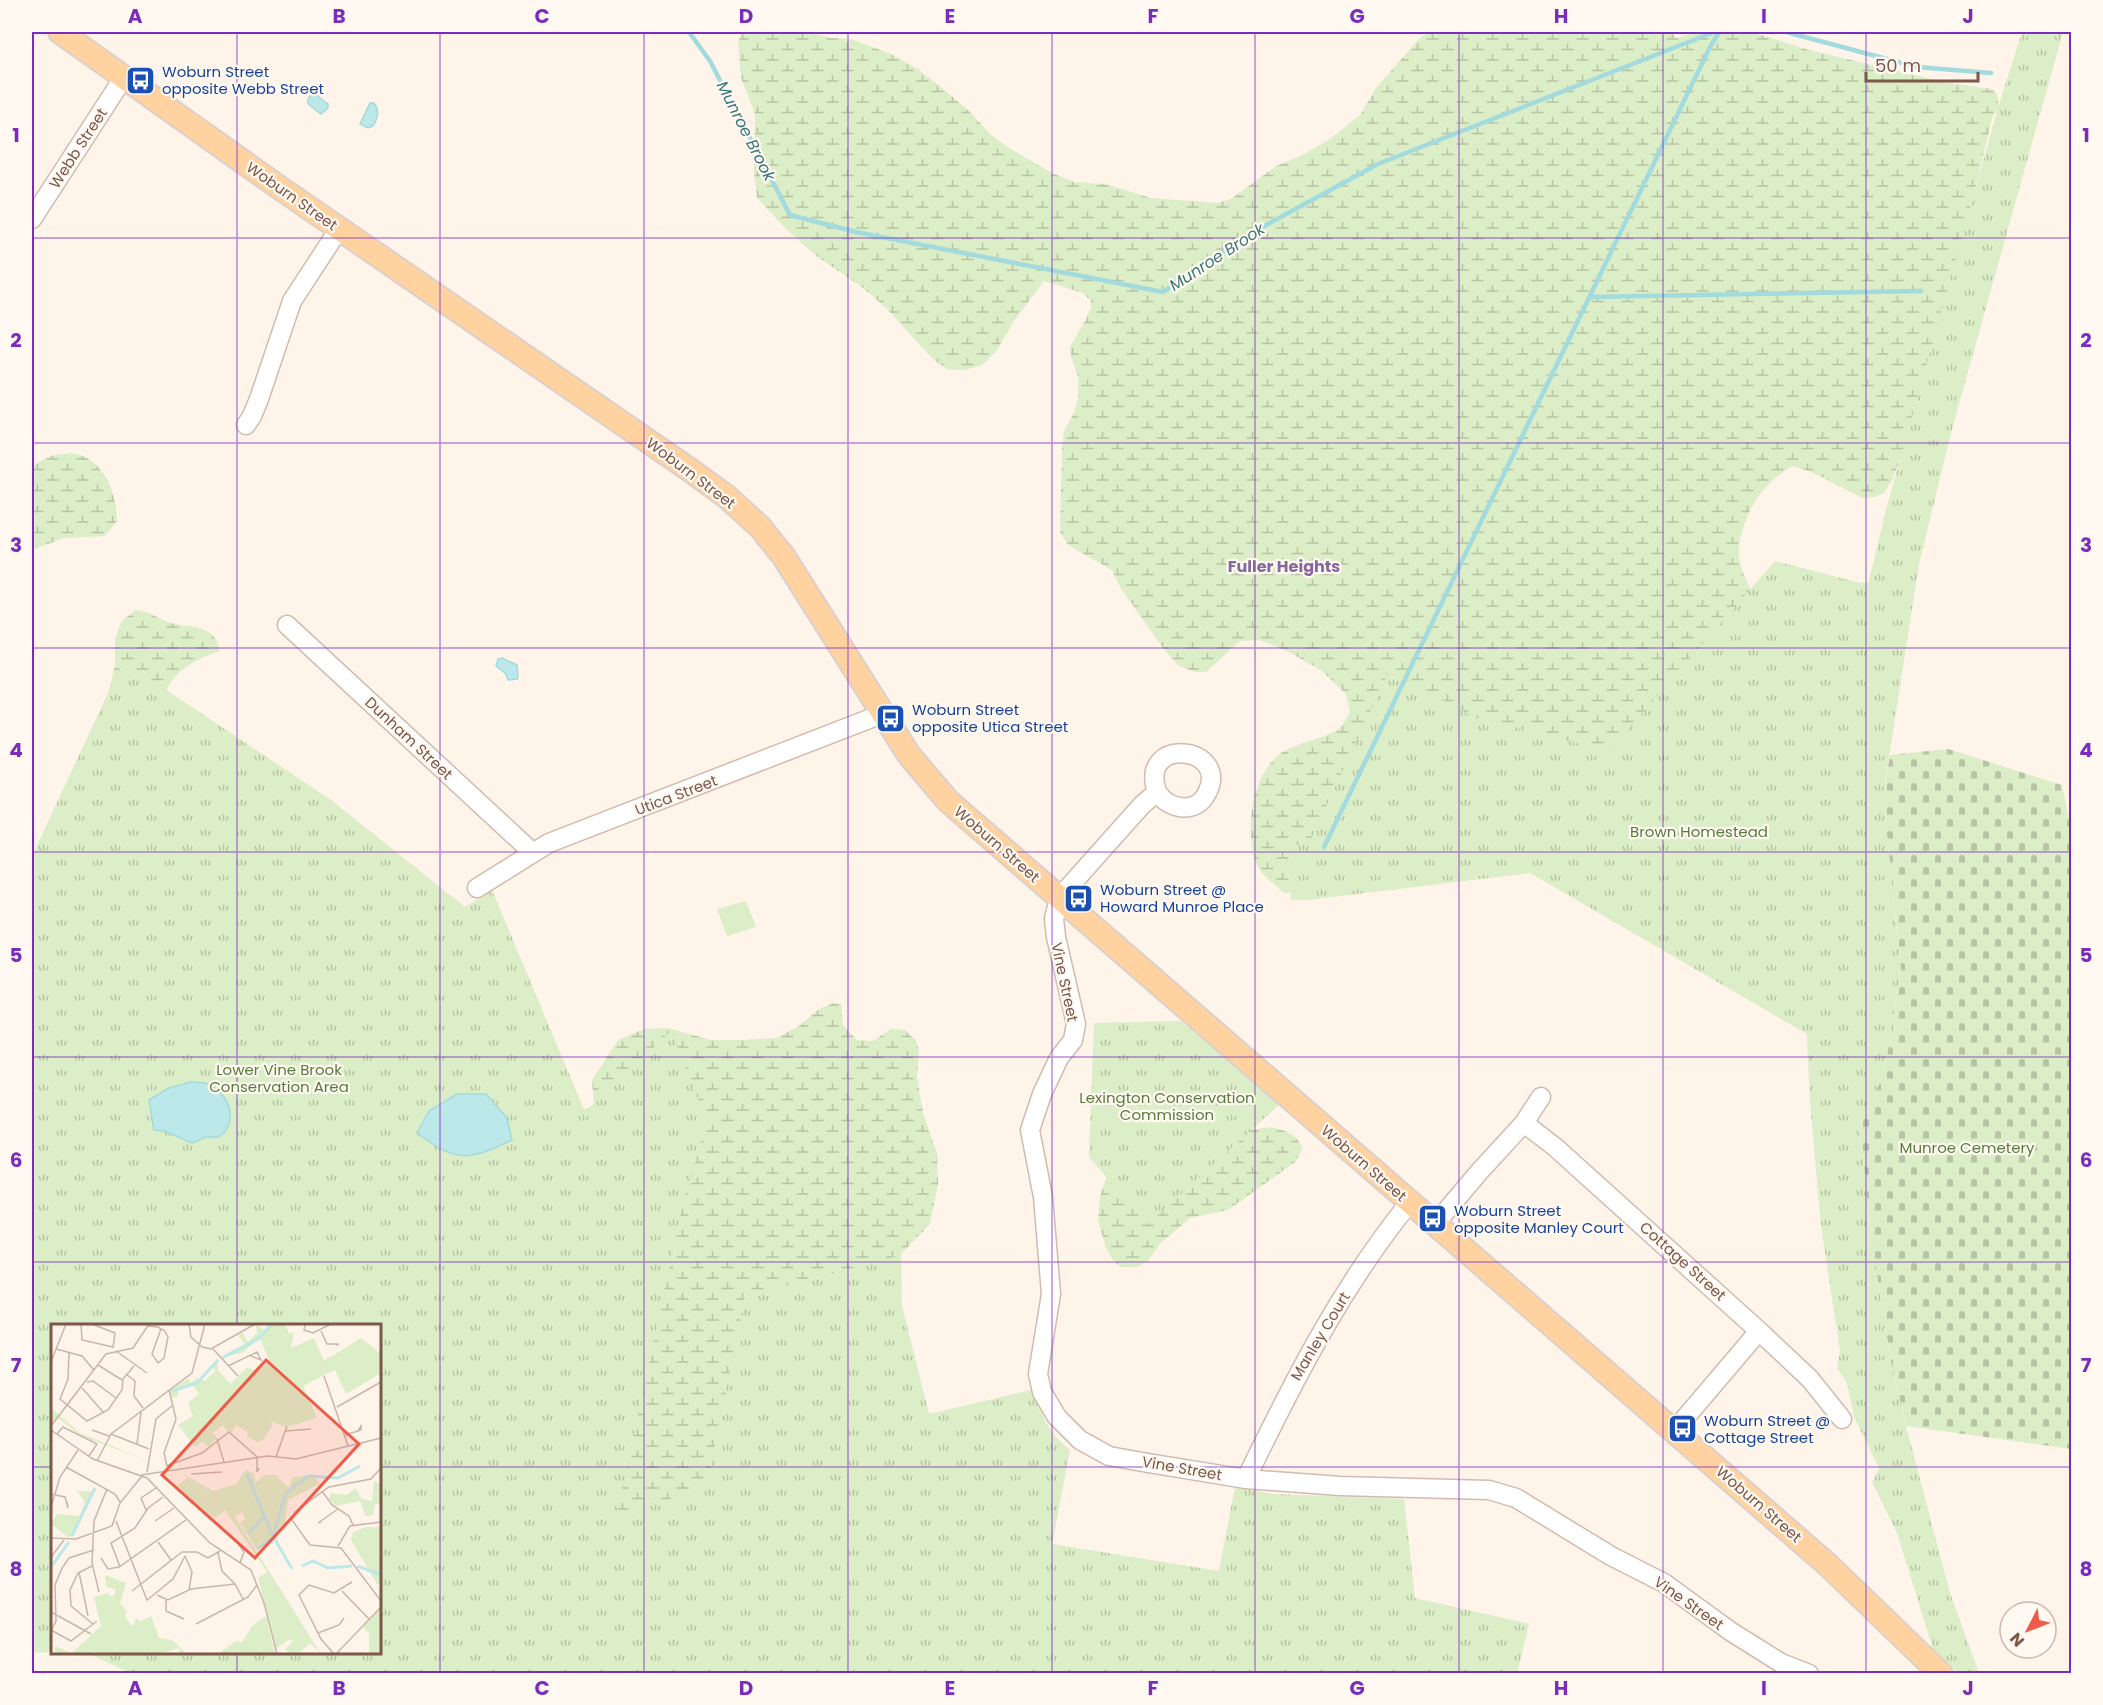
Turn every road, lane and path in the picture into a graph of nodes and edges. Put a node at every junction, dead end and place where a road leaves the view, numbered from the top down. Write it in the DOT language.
graph roads {
  1 [pos="60,32"];
  2 [pos="124,77"];
  3 [pos="32,219"];
  4 [pos="339,229"];
  5 [pos="246,424"];
  6 [pos="287,624"];
  7 [pos="882,714"];
  8 [pos="1157,792"];
  9 [pos="531,852"];
  10 [pos="477,888"];
  11 [pos="1059,898"];
  12 [pos="1541,1097"];
  13 [pos="1524,1123"];
  14 [pos="1410,1202"];
  15 [pos="1435,1224"];
  16 [pos="1759,1331"];
  17 [pos="1842,1419"];
  18 [pos="1674,1431"];
  19 [pos="1246,1479"];
  20 [pos="1809,1674"];
  21 [pos="1941,1674"];
  1 -- 2 [label="main road, Woburn Street"];
  2 -- 3 [label="street, Webb Street"];
  2 -- 4 [label="main road, Woburn Street"];
  4 -- 5 [label="street"];
  4 -- 7 [label="main road, Woburn Street"];
  6 -- 9 [label="street, Dunham Street"];
  7 -- 9 [label="street, Utica Street"];
  7 -- 11 [label="main road, Woburn Street"];
  8 -- 11 [label="street"];
  9 -- 10 [label="street, Utica Street"];
  11 -- 14 [label="main road, Woburn Street"];
  11 -- 19 [label="street, Vine Street"];
  12 -- 13 [label="street"];
  13 -- 15 [label="street"];
  13 -- 16 [label="street, Cottage Street"];
  14 -- 15 [label="main road, Woburn Street"];
  14 -- 19 [label="street, Manley Court"];
  15 -- 18 [label="main road, Woburn Street"];
  16 -- 17 [label="street, Cottage Street"];
  16 -- 18 [label="street"];
  18 -- 21 [label="main road, Woburn Street"];
  19 -- 20 [label="street, Vine Street"];
}
